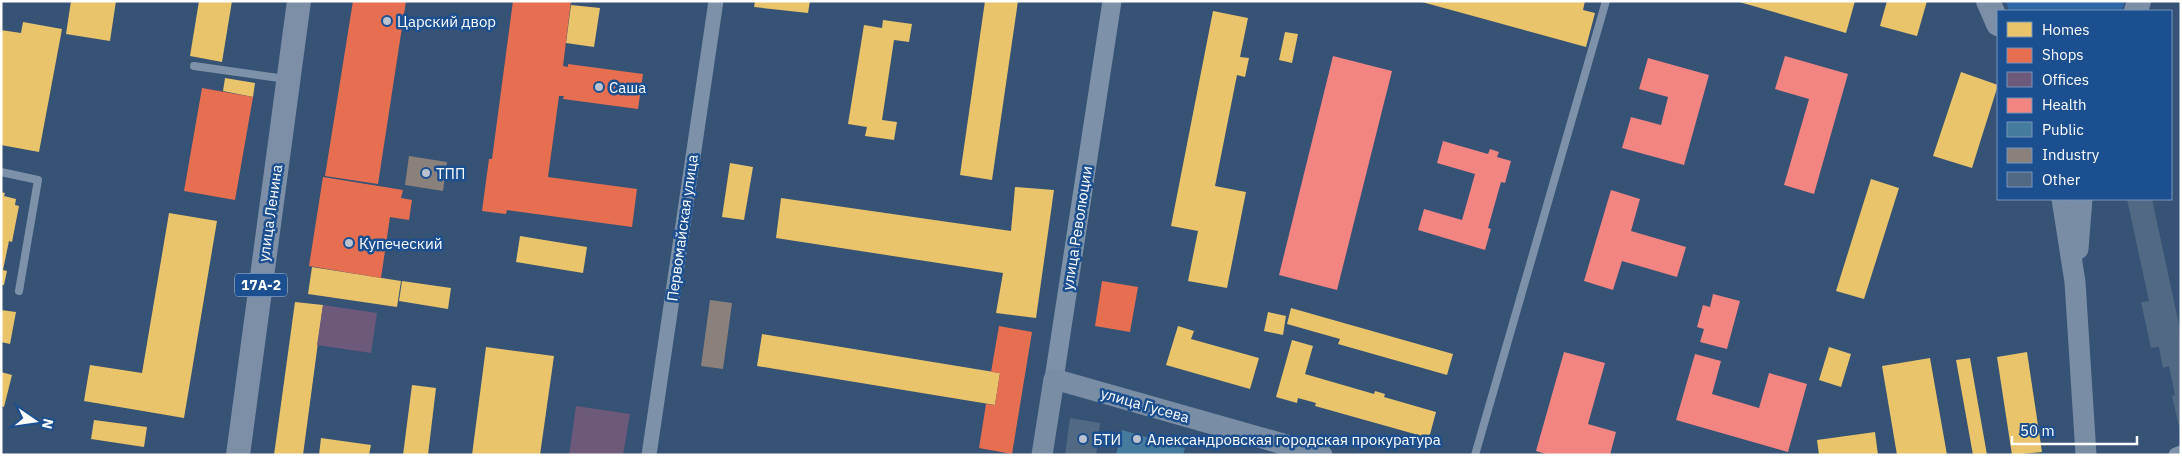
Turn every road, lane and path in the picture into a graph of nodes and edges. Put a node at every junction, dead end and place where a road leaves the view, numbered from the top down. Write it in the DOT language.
graph roads {
  1 [pos="299,1"];
  2 [pos="716,1"];
  3 [pos="1112,1"];
  4 [pos="1606,1"];
  5 [pos="1988,1"];
  6 [pos="1997,22"];
  7 [pos="194,66"];
  8 [pos="288,80"];
  9 [pos="1,172"];
  10 [pos="2062,200"];
  11 [pos="2082,200"];
  12 [pos="2075,282"];
  13 [pos="19,291"];
  14 [pos="1054,380"];
  15 [pos="2181,453"];
  16 [pos="238,455"];
  17 [pos="648,455"];
  18 [pos="1042,455"];
  19 [pos="1322,455"];
  20 [pos="1475,455"];
  21 [pos="2086,455"];
  22 [pos="2176,455"];
  1 -- 8 [label="main road, улица Ленина / 17А-2"];
  2 -- 17 [label="street, Первомайская улица"];
  3 -- 14 [label="street, улица Революции"];
  4 -- 20 [label="lane"];
  5 -- 6 [label="main road"];
  7 -- 8 [label="lane"];
  8 -- 16 [label="main road, улица Ленина / 17А-2"];
  9 -- 13 [label="lane"];
  10 -- 12 [label="main road"];
  11 -- 12 [label="main road"];
  12 -- 21 [label="main road"];
  14 -- 18 [label="main road, улица Революции"];
  14 -- 19 [label="main road, улица Гусева"];
  15 -- 22 [label="street"];
}
